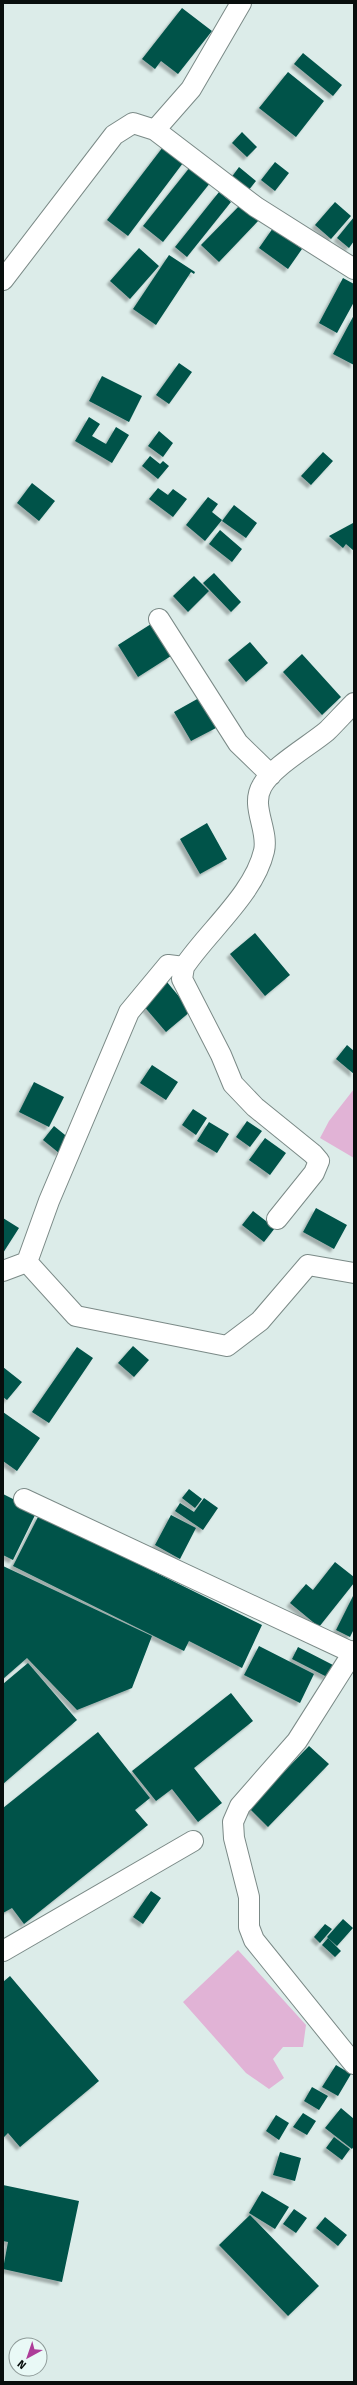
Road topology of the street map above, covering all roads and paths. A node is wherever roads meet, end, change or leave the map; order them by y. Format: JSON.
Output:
{"nodes":[{"id":1,"x":241,"y":3,"type":"edge"},
{"id":2,"x":155,"y":130,"type":"junction"},
{"id":3,"x":354,"y":269,"type":"edge"},
{"id":4,"x":3,"y":280,"type":"edge"},
{"id":5,"x":159,"y":619,"type":"dead end"},
{"id":6,"x":354,"y":703,"type":"edge"},
{"id":7,"x":271,"y":775,"type":"junction"},
{"id":8,"x":184,"y":967,"type":"junction"},
{"id":9,"x":277,"y":1219,"type":"dead end"},
{"id":10,"x":27,"y":1262,"type":"junction"},
{"id":11,"x":3,"y":1271,"type":"edge"},
{"id":12,"x":354,"y":1273,"type":"edge"},
{"id":13,"x":24,"y":1499,"type":"dead end"},
{"id":14,"x":353,"y":1652,"type":"edge"},
{"id":15,"x":193,"y":1841,"type":"dead end"},
{"id":16,"x":3,"y":1951,"type":"edge"},
{"id":17,"x":354,"y":2064,"type":"edge"}],
"edges":[{"from":1,"to":2,"type":"street"},
{"from":2,"to":3,"type":"street"},
{"from":2,"to":4,"type":"street"},
{"from":5,"to":7,"type":"street"},
{"from":6,"to":7,"type":"street"},
{"from":7,"to":8,"type":"street"},
{"from":8,"to":9,"type":"street"},
{"from":8,"to":10,"type":"street"},
{"from":10,"to":11,"type":"street"},
{"from":10,"to":12,"type":"street"},
{"from":13,"to":14,"type":"street"},
{"from":14,"to":17,"type":"street"},
{"from":15,"to":16,"type":"street"}]}
